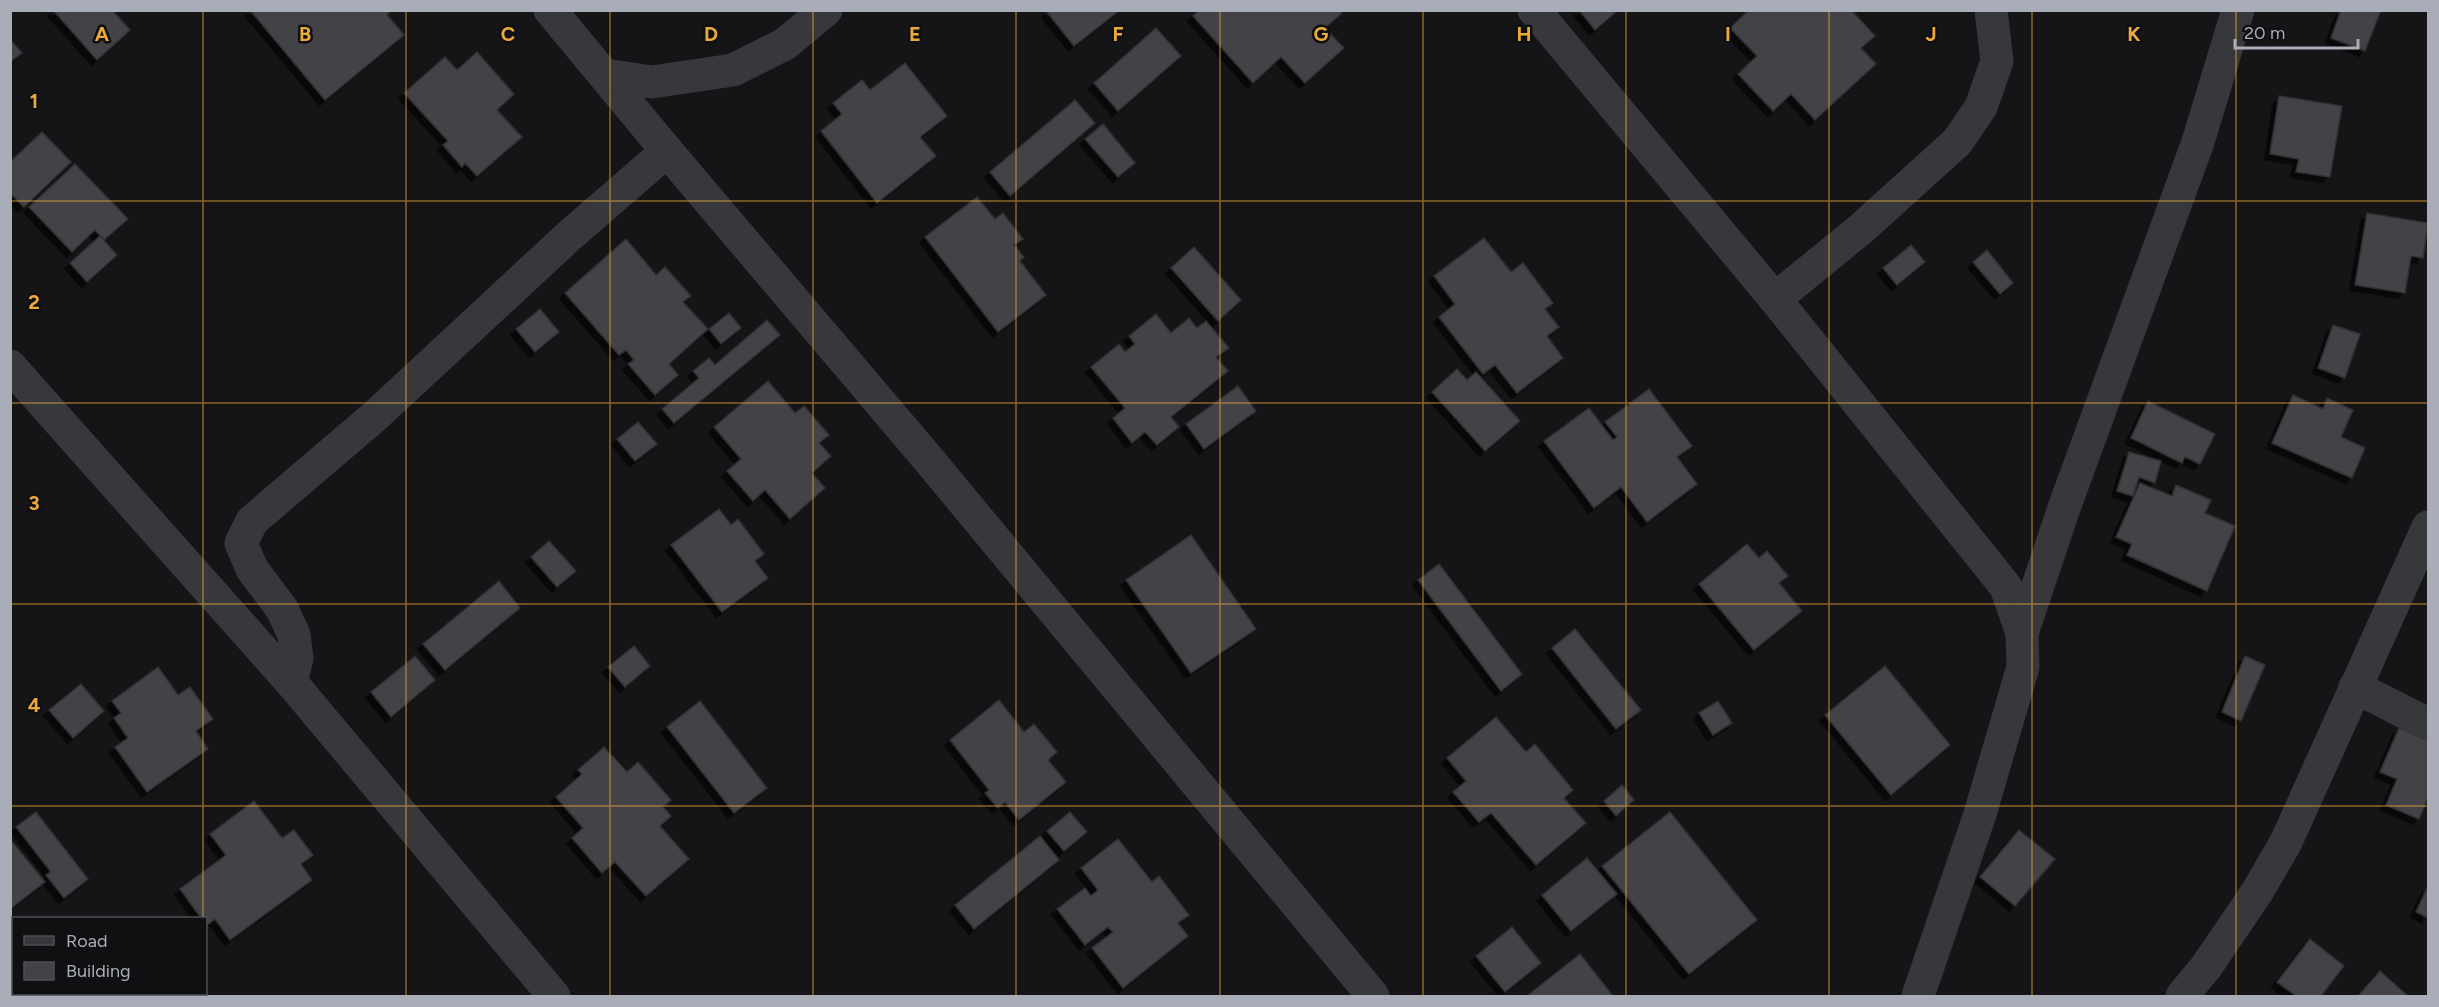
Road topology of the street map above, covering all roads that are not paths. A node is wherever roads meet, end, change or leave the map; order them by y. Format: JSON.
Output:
{"nodes":[{"id":1,"x":550,"y":10,"type":"edge"},
{"id":2,"x":826,"y":10,"type":"edge"},
{"id":3,"x":1534,"y":10,"type":"edge"},
{"id":4,"x":1991,"y":10,"type":"edge"},
{"id":5,"x":2238,"y":10,"type":"edge"},
{"id":6,"x":605,"y":75,"type":"junction"},
{"id":7,"x":667,"y":151,"type":"junction"},
{"id":8,"x":1775,"y":299,"type":"junction"},
{"id":9,"x":10,"y":366,"type":"edge"},
{"id":10,"x":2428,"y":527,"type":"edge"},
{"id":11,"x":2022,"y":633,"type":"junction"},
{"id":12,"x":291,"y":682,"type":"junction"},
{"id":13,"x":2355,"y":687,"type":"junction"},
{"id":14,"x":2428,"y":724,"type":"edge"},
{"id":15,"x":554,"y":996,"type":"edge"},
{"id":16,"x":1373,"y":996,"type":"edge"},
{"id":17,"x":1918,"y":996,"type":"edge"},
{"id":18,"x":2182,"y":996,"type":"edge"}],
"edges":[{"from":1,"to":6,"type":"street"},
{"from":2,"to":6,"type":"street"},
{"from":3,"to":8,"type":"street"},
{"from":4,"to":8,"type":"street"},
{"from":5,"to":11,"type":"street"},
{"from":6,"to":7,"type":"street"},
{"from":7,"to":12,"type":"street"},
{"from":7,"to":16,"type":"street"},
{"from":8,"to":11,"type":"street"},
{"from":9,"to":12,"type":"street"},
{"from":10,"to":13,"type":"street"},
{"from":11,"to":17,"type":"street"},
{"from":12,"to":15,"type":"street"},
{"from":13,"to":14,"type":"street"},
{"from":13,"to":18,"type":"street"}]}
